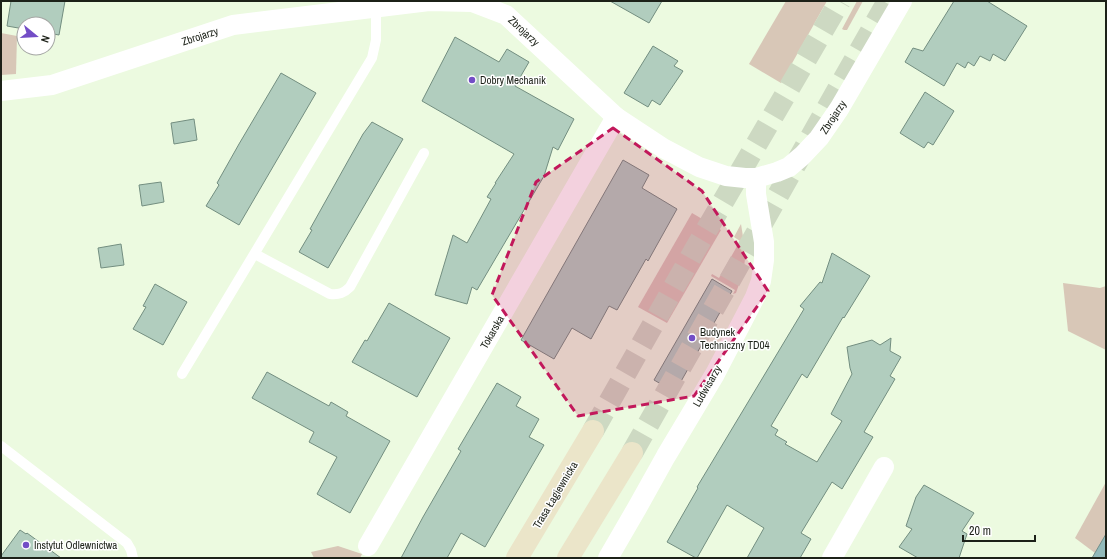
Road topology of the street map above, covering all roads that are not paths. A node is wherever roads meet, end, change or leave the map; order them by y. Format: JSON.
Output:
{"nodes":[{"id":1,"x":902,"y":1,"type":"edge"},
{"id":2,"x":498,"y":6,"type":"edge"},
{"id":3,"x":376,"y":8,"type":"junction"},
{"id":4,"x":1,"y":91,"type":"edge"},
{"id":5,"x":616,"y":117,"type":"junction"},
{"id":6,"x":424,"y":153,"type":"dead end"},
{"id":7,"x":756,"y":178,"type":"junction"},
{"id":8,"x":254,"y":254,"type":"junction"},
{"id":9,"x":182,"y":374,"type":"dead end"},
{"id":10,"x":593,"y":431,"type":"tunnel mouth"},
{"id":11,"x":1,"y":446,"type":"edge"},
{"id":12,"x":632,"y":453,"type":"tunnel mouth"},
{"id":13,"x":884,"y":467,"type":"dead end"},
{"id":14,"x":368,"y":546,"type":"dead end"},
{"id":15,"x":133,"y":558,"type":"edge"},
{"id":16,"x":517,"y":558,"type":"edge"},
{"id":17,"x":568,"y":558,"type":"edge"},
{"id":18,"x":608,"y":558,"type":"edge"},
{"id":19,"x":832,"y":558,"type":"edge"}],
"edges":[{"from":1,"to":7,"type":"street","name":"Zbrojarzy"},
{"from":2,"to":3,"type":"street","name":"Zbrojarzy"},
{"from":2,"to":5,"type":"street","name":"Zbrojarzy"},
{"from":3,"to":4,"type":"street","name":"Zbrojarzy"},
{"from":3,"to":8,"type":"lane"},
{"from":5,"to":7,"type":"street","name":"Zbrojarzy"},
{"from":5,"to":14,"type":"street","name":"Tokarska"},
{"from":6,"to":8,"type":"lane"},
{"from":7,"to":18,"type":"street","name":"Ludwisarzy"},
{"from":8,"to":9,"type":"lane"},
{"from":10,"to":16,"type":"main road","name":"Trasa Łagiewnicka"},
{"from":11,"to":15,"type":"lane"},
{"from":12,"to":17,"type":"main road"},
{"from":13,"to":19,"type":"street"}]}
